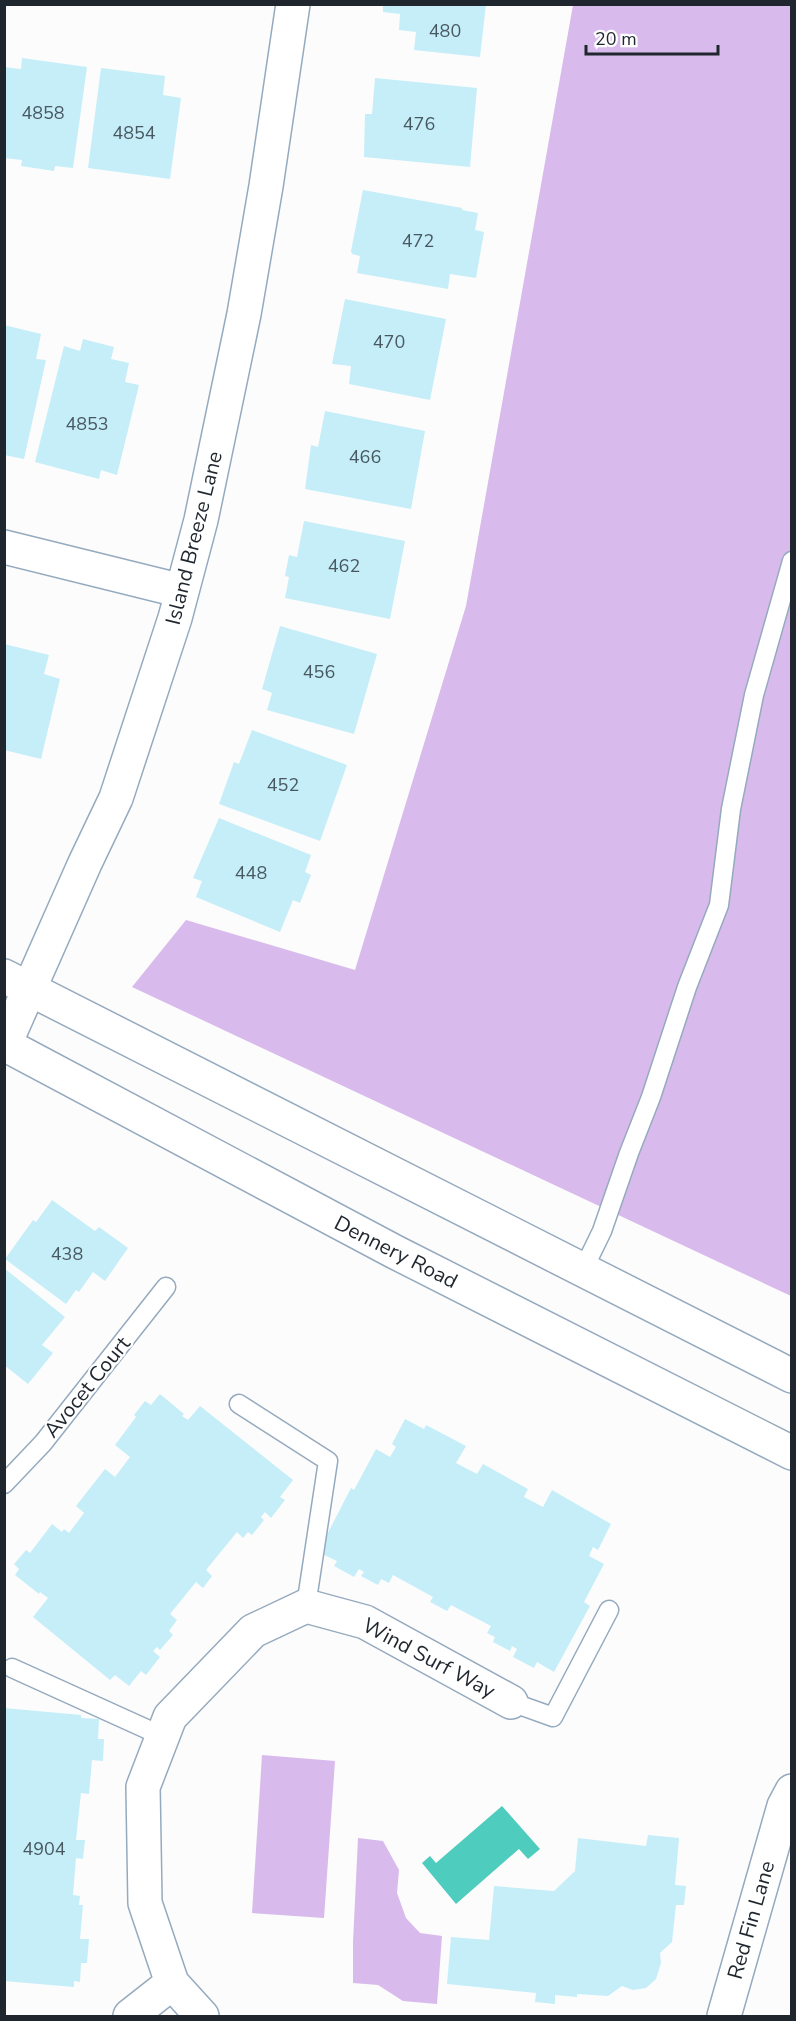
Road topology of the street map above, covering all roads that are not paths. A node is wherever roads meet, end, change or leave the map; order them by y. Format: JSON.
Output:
{"nodes":[{"id":1,"x":292,"y":4,"type":"edge"},
{"id":2,"x":4,"y":547,"type":"edge"},
{"id":3,"x":792,"y":561,"type":"edge"},
{"id":4,"x":182,"y":591,"type":"junction"},
{"id":5,"x":17,"y":982,"type":"edge"},
{"id":6,"x":5,"y":1045,"type":"edge"},
{"id":7,"x":583,"y":1270,"type":"junction"},
{"id":8,"x":166,"y":1287,"type":"dead end"},
{"id":9,"x":792,"y":1376,"type":"edge"},
{"id":10,"x":238,"y":1404,"type":"dead end"},
{"id":11,"x":792,"y":1453,"type":"edge"},
{"id":12,"x":4,"y":1484,"type":"edge"},
{"id":13,"x":306,"y":1606,"type":"junction"},
{"id":14,"x":609,"y":1610,"type":"dead end"},
{"id":15,"x":12,"y":1668,"type":"dead end"},
{"id":16,"x":511,"y":1702,"type":"joint"},
{"id":17,"x":162,"y":1736,"type":"junction"},
{"id":18,"x":792,"y":1791,"type":"edge"},
{"id":19,"x":172,"y":1983,"type":"junction"},
{"id":20,"x":130,"y":2016,"type":"edge"},
{"id":21,"x":202,"y":2016,"type":"edge"},
{"id":22,"x":724,"y":2016,"type":"edge"}],
"edges":[{"from":1,"to":4,"type":"street","name":"Island Breeze Lane"},
{"from":2,"to":4,"type":"street"},
{"from":3,"to":7,"type":"lane"},
{"from":4,"to":5,"type":"street","name":"Island Breeze Lane"},
{"from":5,"to":6,"type":"street","name":"Island Breeze Lane"},
{"from":5,"to":7,"type":"street"},
{"from":6,"to":11,"type":"street","name":"Dennery Road"},
{"from":7,"to":9,"type":"street"},
{"from":8,"to":12,"type":"lane","name":"Avocet Court"},
{"from":10,"to":13,"type":"lane"},
{"from":13,"to":16,"type":"street","name":"Wind Surf Way"},
{"from":13,"to":17,"type":"street"},
{"from":14,"to":16,"type":"lane"},
{"from":15,"to":17,"type":"lane"},
{"from":17,"to":19,"type":"street"},
{"from":18,"to":22,"type":"street","name":"Red Fin Lane"},
{"from":19,"to":20,"type":"street"},
{"from":19,"to":21,"type":"street"}]}
